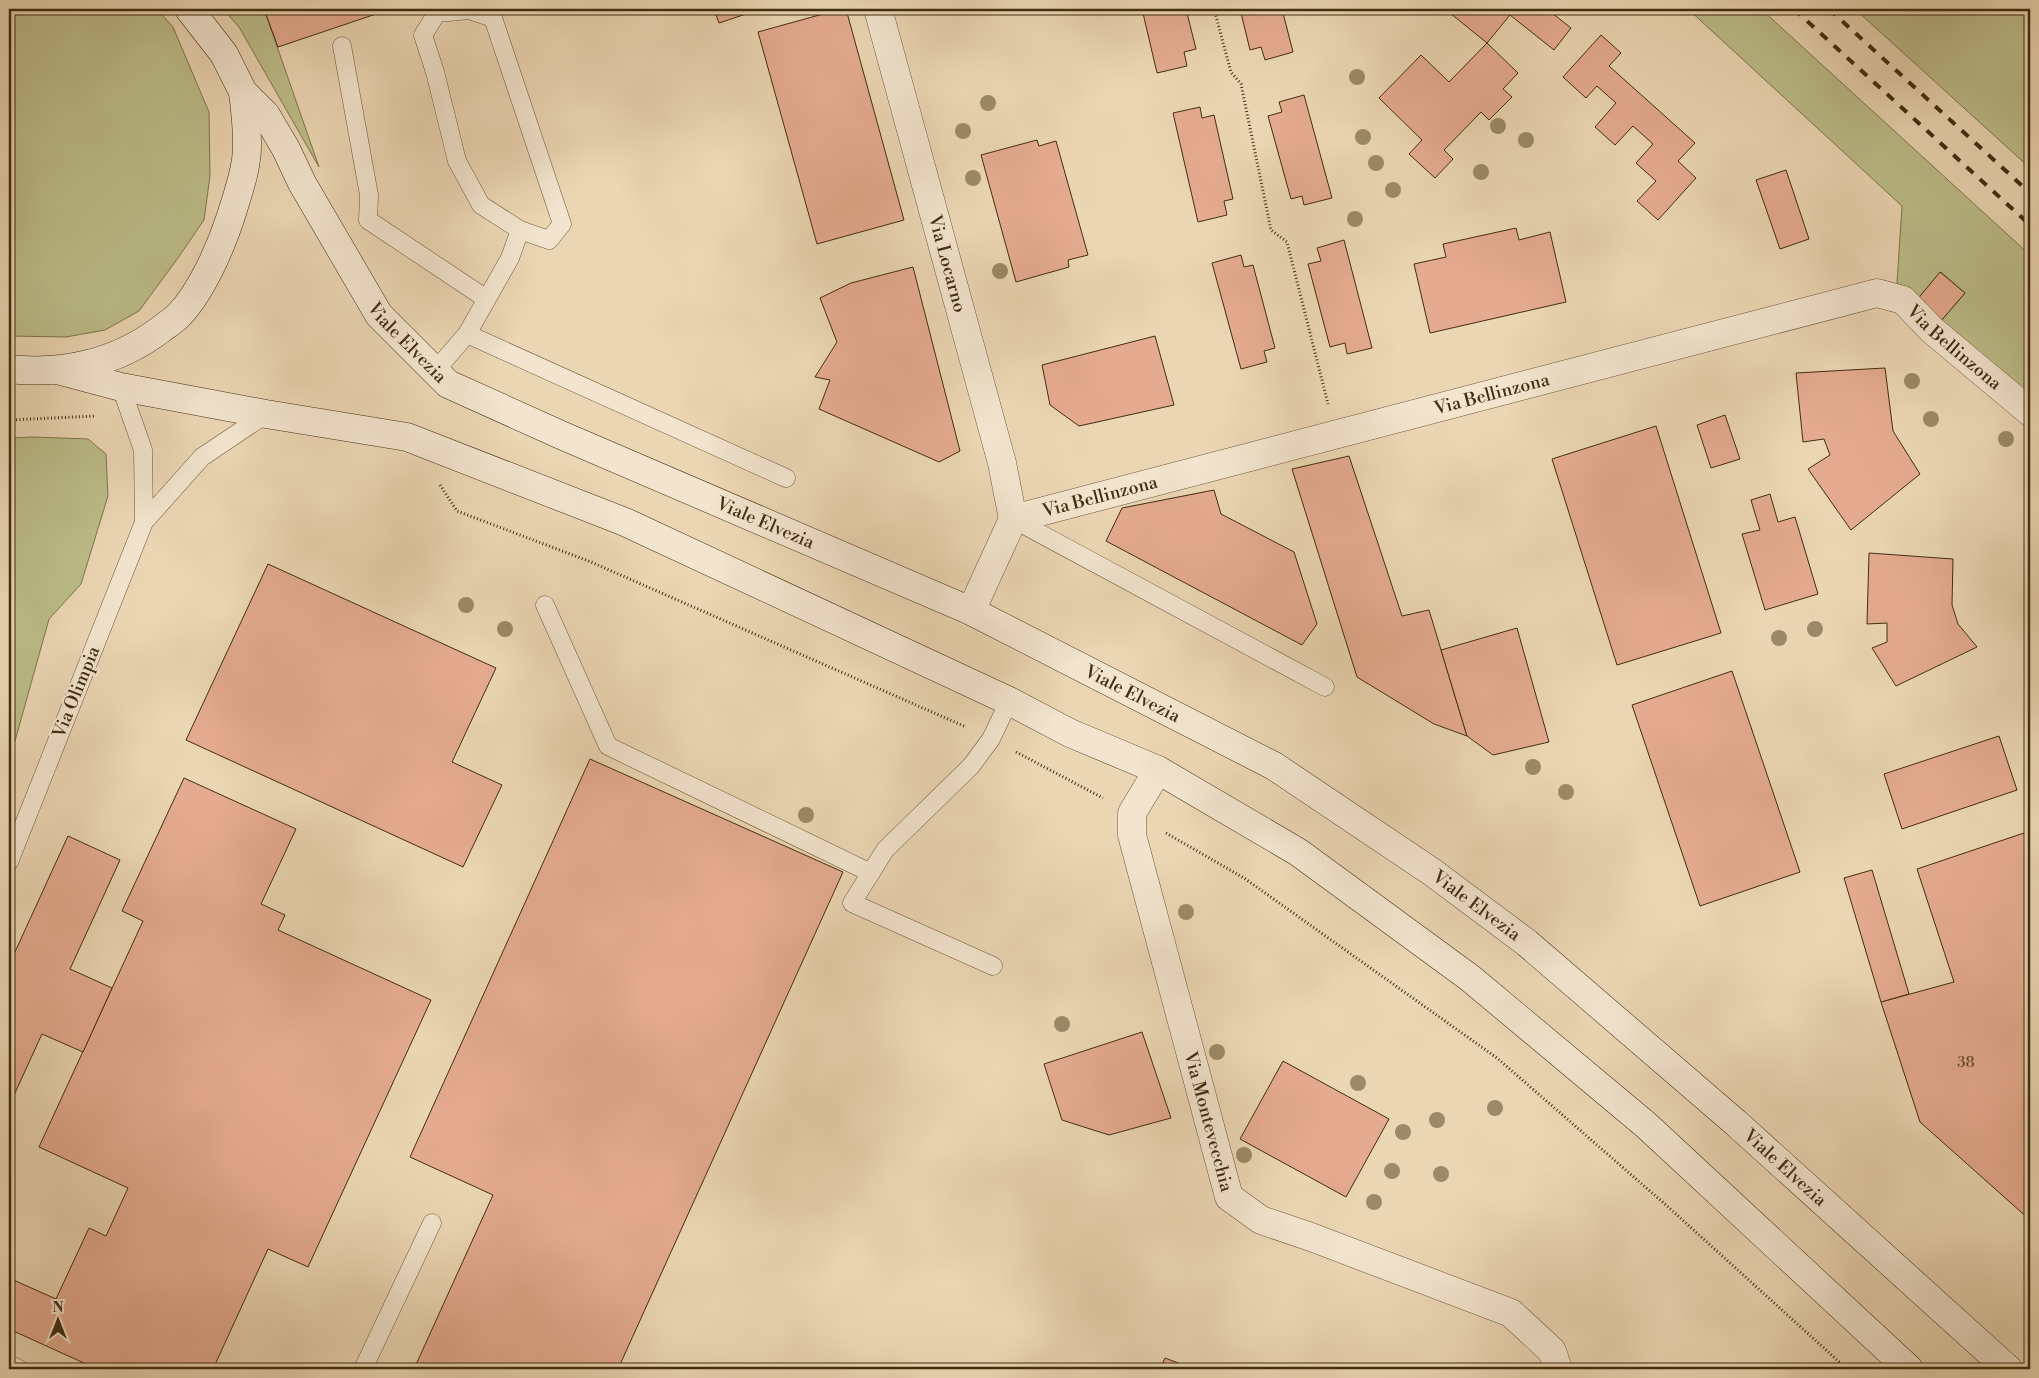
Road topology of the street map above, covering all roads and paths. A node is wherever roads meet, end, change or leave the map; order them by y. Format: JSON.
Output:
{"nodes":[{"id":1,"x":189,"y":9,"type":"edge"},
{"id":2,"x":878,"y":9,"type":"edge"},
{"id":3,"x":1214,"y":9,"type":"edge"},
{"id":4,"x":342,"y":46,"type":"dead end"},
{"id":5,"x":243,"y":92,"type":"junction"},
{"id":6,"x":520,"y":230,"type":"junction"},
{"id":7,"x":486,"y":298,"type":"junction"},
{"id":8,"x":467,"y":334,"type":"junction"},
{"id":9,"x":9,"y":369,"type":"edge"},
{"id":10,"x":57,"y":370,"type":"junction"},
{"id":11,"x":435,"y":371,"type":"junction"},
{"id":12,"x":121,"y":387,"type":"junction"},
{"id":13,"x":2030,"y":412,"type":"edge"},
{"id":14,"x":266,"y":414,"type":"junction"},
{"id":15,"x":9,"y":420,"type":"edge"},
{"id":16,"x":1336,"y":434,"type":"junction"},
{"id":17,"x":786,"y":478,"type":"dead end"},
{"id":18,"x":1013,"y":519,"type":"junction"},
{"id":19,"x":144,"y":522,"type":"junction"},
{"id":20,"x":545,"y":605,"type":"dead end"},
{"id":21,"x":971,"y":611,"type":"junction"},
{"id":22,"x":1325,"y":687,"type":"dead end"},
{"id":23,"x":1009,"y":701,"type":"junction"},
{"id":24,"x":1158,"y":770,"type":"junction"},
{"id":25,"x":9,"y":862,"type":"edge"},
{"id":26,"x":871,"y":874,"type":"junction"},
{"id":27,"x":993,"y":966,"type":"dead end"},
{"id":28,"x":432,"y":1223,"type":"dead end"},
{"id":29,"x":9,"y":1364,"type":"edge"},
{"id":30,"x":19,"y":1369,"type":"edge"},
{"id":31,"x":363,"y":1369,"type":"edge"},
{"id":32,"x":1558,"y":1369,"type":"edge"},
{"id":33,"x":1909,"y":1369,"type":"edge"},
{"id":34,"x":2008,"y":1369,"type":"edge"}],
"edges":[{"from":1,"to":5,"type":"main road","name":"Viale Elvezia"},
{"from":2,"to":18,"type":"main road","name":"Via Locarno"},
{"from":3,"to":16,"type":"path"},
{"from":4,"to":7,"type":"lane"},
{"from":5,"to":10,"type":"main road","name":"Viale Elvezia"},
{"from":5,"to":11,"type":"main road","name":"Viale Elvezia"},
{"from":6,"to":6,"type":"lane"},
{"from":6,"to":7,"type":"lane"},
{"from":7,"to":8,"type":"lane"},
{"from":8,"to":11,"type":"lane"},
{"from":8,"to":17,"type":"lane"},
{"from":9,"to":10,"type":"main road","name":"Viale Elvezia"},
{"from":10,"to":12,"type":"main road","name":"Viale Elvezia"},
{"from":11,"to":21,"type":"main road","name":"Viale Elvezia"},
{"from":12,"to":14,"type":"main road","name":"Viale Elvezia"},
{"from":12,"to":15,"type":"path"},
{"from":12,"to":19,"type":"lane","name":"Via Olimpia"},
{"from":13,"to":16,"type":"main road","name":"Via Bellinzona"},
{"from":14,"to":19,"type":"lane","name":"Via Olimpia"},
{"from":14,"to":23,"type":"main road","name":"Viale Elvezia"},
{"from":16,"to":18,"type":"main road","name":"Via Bellinzona"},
{"from":18,"to":21,"type":"main road"},
{"from":18,"to":22,"type":"lane"},
{"from":19,"to":25,"type":"lane","name":"Via Olimpia"},
{"from":20,"to":26,"type":"lane"},
{"from":21,"to":34,"type":"main road","name":"Viale Elvezia"},
{"from":23,"to":24,"type":"main road","name":"Viale Elvezia"},
{"from":23,"to":26,"type":"lane"},
{"from":24,"to":32,"type":"main road","name":"Via Montevecchia"},
{"from":24,"to":33,"type":"main road","name":"Viale Elvezia"},
{"from":26,"to":27,"type":"lane"},
{"from":28,"to":31,"type":"lane"},
{"from":29,"to":30,"type":"lane"}]}
